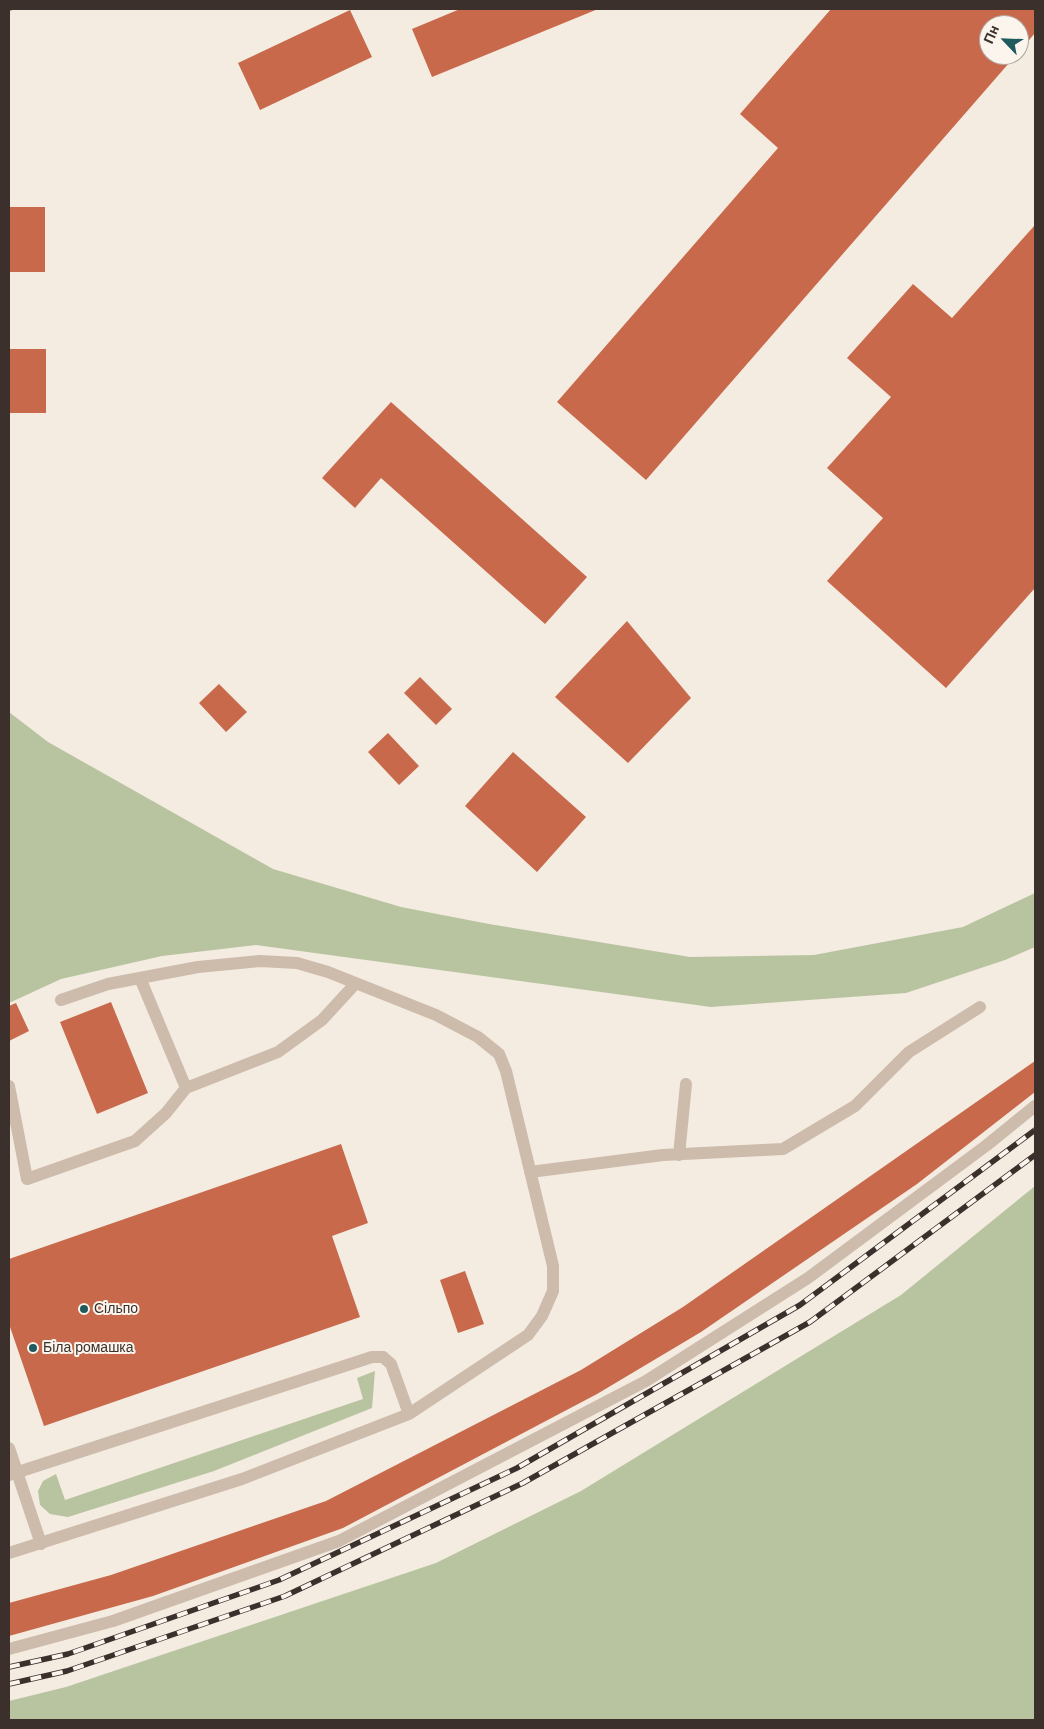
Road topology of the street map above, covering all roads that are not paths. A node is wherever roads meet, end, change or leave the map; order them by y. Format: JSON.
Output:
{"nodes":[{"id":1,"x":140,"y":978,"type":"junction"},
{"id":2,"x":356,"y":983,"type":"junction"},
{"id":3,"x":61,"y":1000,"type":"dead end"},
{"id":4,"x":980,"y":1007,"type":"dead end"},
{"id":5,"x":686,"y":1084,"type":"dead end"},
{"id":6,"x":9,"y":1086,"type":"edge"},
{"id":7,"x":186,"y":1088,"type":"junction"},
{"id":8,"x":1035,"y":1106,"type":"edge"},
{"id":9,"x":679,"y":1155,"type":"junction"},
{"id":10,"x":530,"y":1172,"type":"junction"},
{"id":11,"x":408,"y":1414,"type":"junction"},
{"id":12,"x":9,"y":1448,"type":"edge"},
{"id":13,"x":13,"y":1474,"type":"edge"},
{"id":14,"x":41,"y":1544,"type":"junction"},
{"id":15,"x":9,"y":1553,"type":"edge"},
{"id":16,"x":9,"y":1649,"type":"edge"}],
"edges":[{"from":1,"to":2,"type":"lane"},
{"from":1,"to":3,"type":"lane"},
{"from":1,"to":7,"type":"lane"},
{"from":2,"to":7,"type":"lane"},
{"from":2,"to":10,"type":"lane"},
{"from":4,"to":9,"type":"lane"},
{"from":5,"to":9,"type":"lane"},
{"from":6,"to":7,"type":"lane"},
{"from":8,"to":16,"type":"lane"},
{"from":9,"to":10,"type":"lane"},
{"from":10,"to":11,"type":"lane"},
{"from":11,"to":13,"type":"lane"},
{"from":11,"to":14,"type":"lane"},
{"from":12,"to":13,"type":"lane"},
{"from":13,"to":14,"type":"lane"},
{"from":14,"to":15,"type":"lane"}]}
